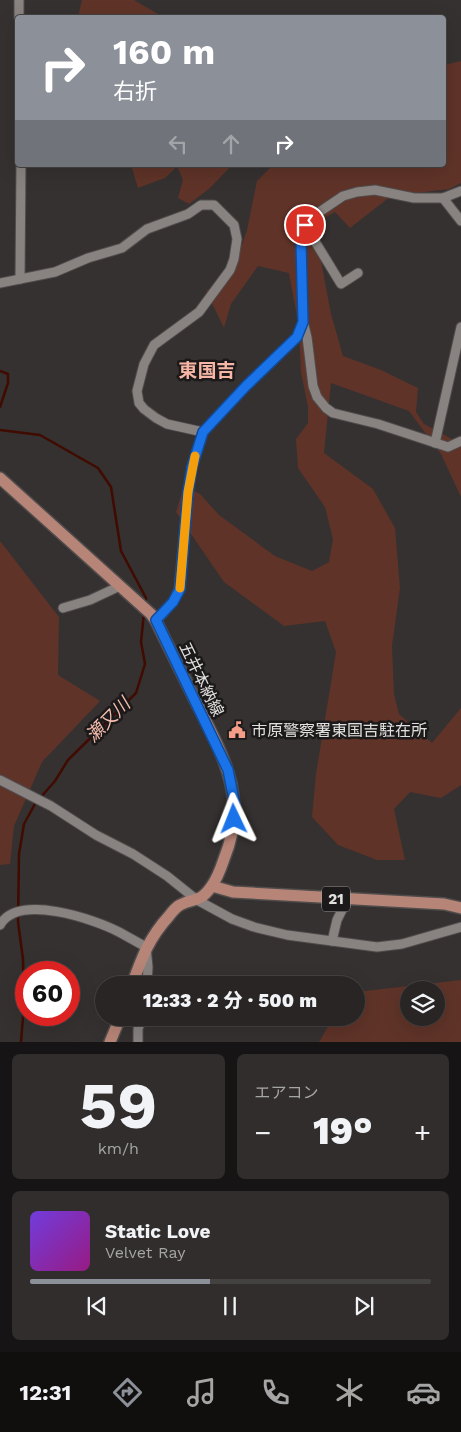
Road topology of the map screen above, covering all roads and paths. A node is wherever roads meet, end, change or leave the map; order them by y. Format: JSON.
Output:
{"nodes":[{"id":1,"x":19,"y":0,"type":"edge"},
{"id":2,"x":19,"y":15,"type":"edge"},
{"id":3,"x":21,"y":167,"type":"edge"},
{"id":4,"x":461,"y":192,"type":"edge"},
{"id":5,"x":442,"y":198,"type":"junction"},
{"id":6,"x":461,"y":221,"type":"edge"},
{"id":7,"x":305,"y":225,"type":"junction"},
{"id":8,"x":358,"y":273,"type":"dead end"},
{"id":9,"x":20,"y":279,"type":"junction"},
{"id":10,"x":0,"y":283,"type":"edge"},
{"id":11,"x":303,"y":322,"type":"junction"},
{"id":12,"x":461,"y":327,"type":"edge"},
{"id":13,"x":203,"y":432,"type":"junction"},
{"id":14,"x":461,"y":441,"type":"edge"},
{"id":15,"x":435,"y":443,"type":"junction"},
{"id":16,"x":0,"y":478,"type":"edge"},
{"id":17,"x":120,"y":586,"type":"junction"},
{"id":18,"x":63,"y":608,"type":"dead end"},
{"id":19,"x":156,"y":620,"type":"junction"},
{"id":20,"x":0,"y":780,"type":"edge"},
{"id":21,"x":212,"y":886,"type":"junction"},
{"id":22,"x":198,"y":900,"type":"junction"},
{"id":23,"x":346,"y":900,"type":"junction"},
{"id":24,"x":461,"y":908,"type":"edge"},
{"id":25,"x":0,"y":925,"type":"edge"},
{"id":26,"x":461,"y":927,"type":"edge"},
{"id":27,"x":332,"y":942,"type":"junction"},
{"id":28,"x":146,"y":947,"type":"junction"},
{"id":29,"x":135,"y":976,"type":"edge"},
{"id":30,"x":148,"y":976,"type":"edge"},
{"id":31,"x":117,"y":1026,"type":"edge"},
{"id":32,"x":139,"y":1026,"type":"edge"},
{"id":33,"x":110,"y":1042,"type":"edge"},
{"id":34,"x":138,"y":1042,"type":"edge"}],
"edges":[{"from":1,"to":2,"type":"street"},
{"from":3,"to":9,"type":"street"},
{"from":4,"to":5,"type":"street"},
{"from":5,"to":6,"type":"street"},
{"from":5,"to":7,"type":"street"},
{"from":7,"to":8,"type":"street"},
{"from":7,"to":11,"type":"street"},
{"from":9,"to":10,"type":"street"},
{"from":9,"to":13,"type":"street"},
{"from":11,"to":13,"type":"street"},
{"from":11,"to":15,"type":"street"},
{"from":12,"to":15,"type":"street"},
{"from":13,"to":19,"type":"street"},
{"from":14,"to":15,"type":"street"},
{"from":16,"to":17,"type":"main road","name":"五井本納線"},
{"from":17,"to":18,"type":"street"},
{"from":17,"to":19,"type":"main road","name":"五井本納線"},
{"from":19,"to":21,"type":"main road","name":"五井本納線"},
{"from":20,"to":22,"type":"street"},
{"from":21,"to":22,"type":"main road"},
{"from":21,"to":23,"type":"main road","number":"21"},
{"from":22,"to":27,"type":"street"},
{"from":22,"to":28,"type":"main road"},
{"from":23,"to":24,"type":"main road","number":"21"},
{"from":23,"to":27,"type":"street"},
{"from":25,"to":28,"type":"street"},
{"from":26,"to":27,"type":"street"},
{"from":28,"to":29,"type":"main road"},
{"from":28,"to":30,"type":"street"},
{"from":31,"to":33,"type":"main road"},
{"from":32,"to":34,"type":"street"}]}
